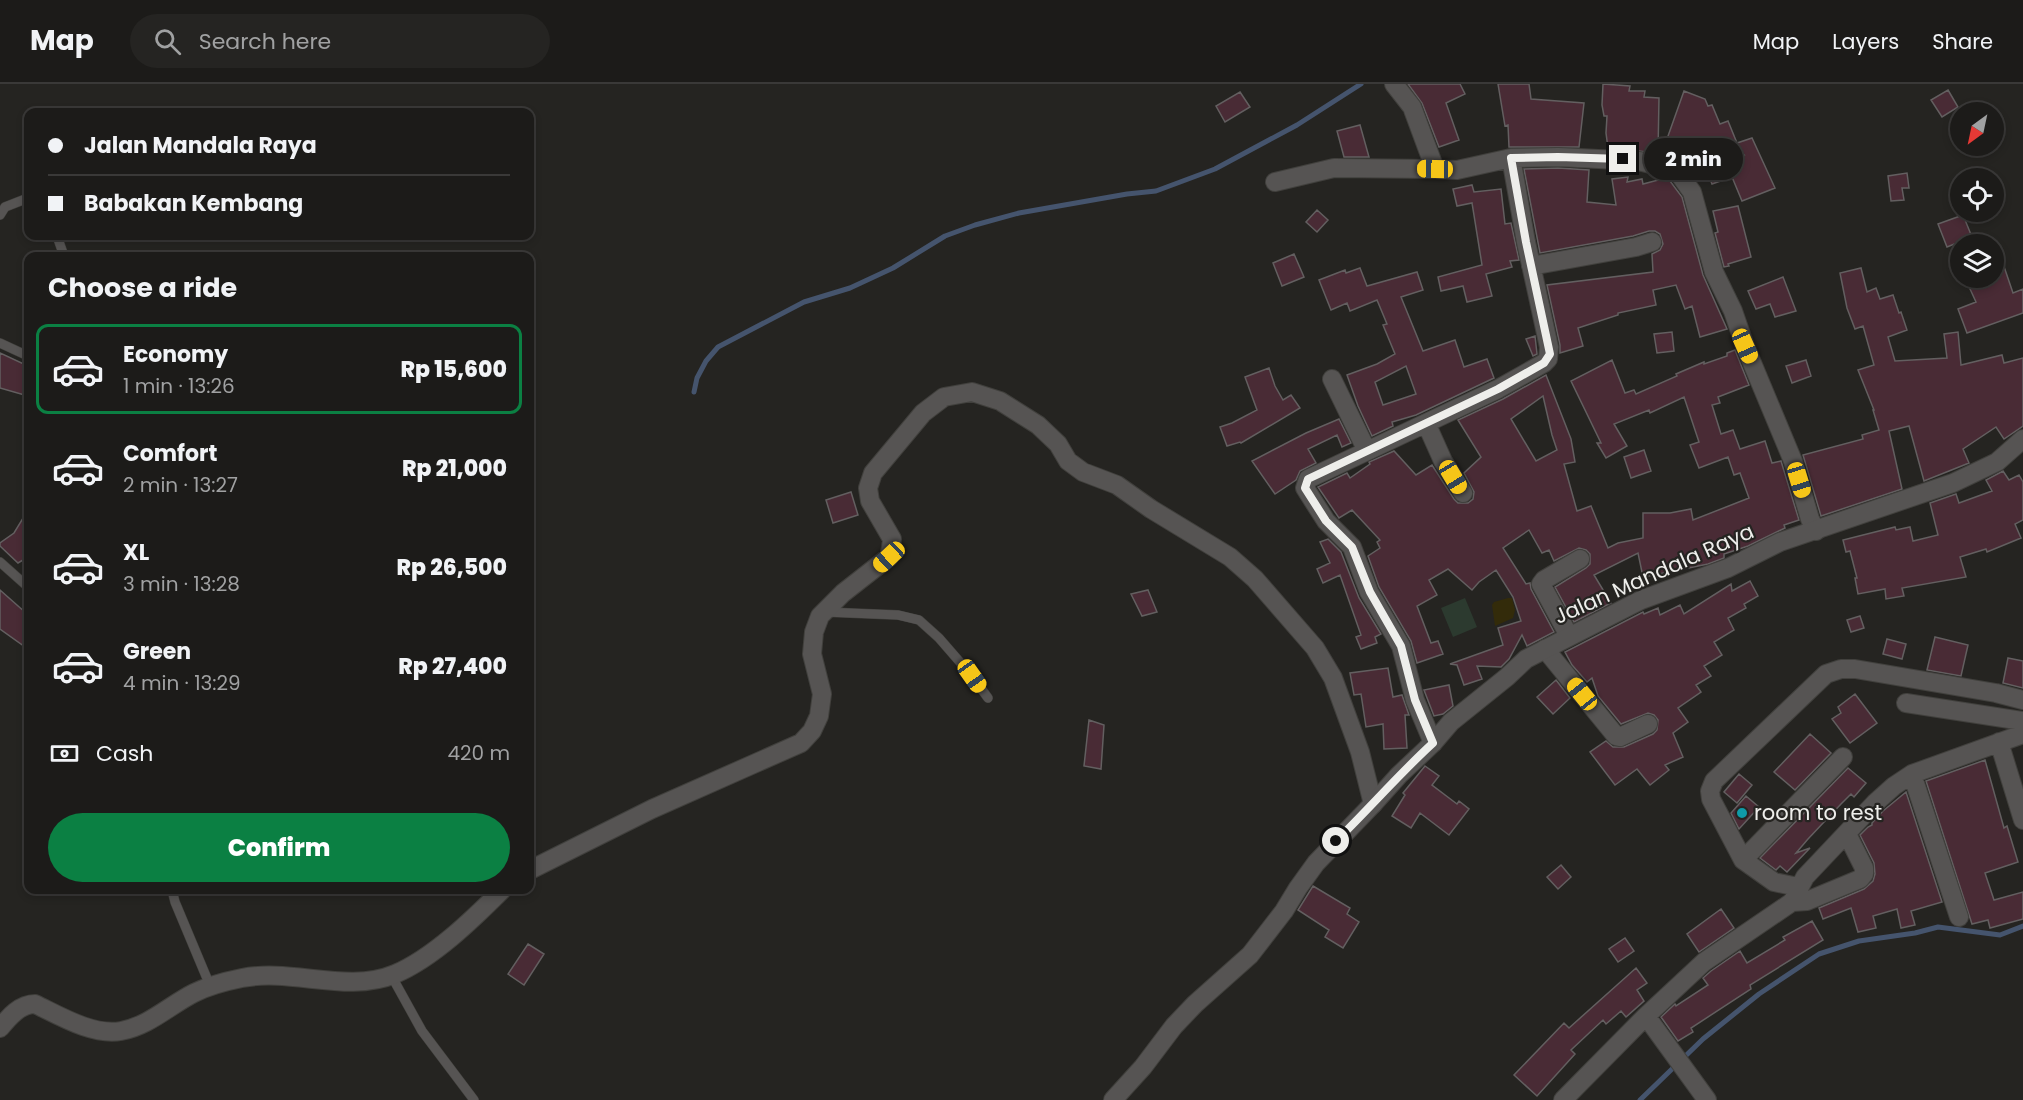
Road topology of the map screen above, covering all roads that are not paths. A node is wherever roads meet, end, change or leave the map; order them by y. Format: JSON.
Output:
{"nodes":[{"id":1,"x":1394,"y":84,"type":"edge"},
{"id":2,"x":1511,"y":158,"type":"junction"},
{"id":3,"x":1435,"y":169,"type":"junction"},
{"id":4,"x":1275,"y":183,"type":"dead end"},
{"id":5,"x":24,"y":200,"type":"edge"},
{"id":6,"x":0,"y":215,"type":"edge"},
{"id":7,"x":1652,"y":242,"type":"dead end"},
{"id":8,"x":1531,"y":266,"type":"junction"},
{"id":9,"x":0,"y":343,"type":"edge"},
{"id":10,"x":24,"y":354,"type":"edge"},
{"id":11,"x":1332,"y":379,"type":"dead end"},
{"id":12,"x":1426,"y":423,"type":"junction"},
{"id":13,"x":2023,"y":439,"type":"edge"},
{"id":14,"x":1367,"y":451,"type":"junction"},
{"id":15,"x":1463,"y":494,"type":"dead end"},
{"id":16,"x":1816,"y":531,"type":"junction"},
{"id":17,"x":1580,"y":559,"type":"dead end"},
{"id":18,"x":0,"y":562,"type":"edge"},
{"id":19,"x":24,"y":583,"type":"edge"},
{"id":20,"x":831,"y":606,"type":"junction"},
{"id":21,"x":858,"y":615,"type":"junction"},
{"id":22,"x":1569,"y":636,"type":"junction"},
{"id":23,"x":1545,"y":649,"type":"junction"},
{"id":24,"x":988,"y":698,"type":"dead end"},
{"id":25,"x":2023,"y":700,"type":"edge"},
{"id":26,"x":1906,"y":703,"type":"dead end"},
{"id":27,"x":2023,"y":721,"type":"edge"},
{"id":28,"x":1648,"y":724,"type":"dead end"},
{"id":29,"x":2023,"y":734,"type":"edge"},
{"id":30,"x":1999,"y":742,"type":"junction"},
{"id":31,"x":1433,"y":743,"type":"junction"},
{"id":32,"x":1843,"y":757,"type":"dead end"},
{"id":33,"x":1912,"y":774,"type":"junction"},
{"id":34,"x":1373,"y":804,"type":"junction"},
{"id":35,"x":2023,"y":820,"type":"edge"},
{"id":36,"x":1847,"y":834,"type":"junction"},
{"id":37,"x":1743,"y":860,"type":"junction"},
{"id":38,"x":534,"y":868,"type":"edge"},
{"id":39,"x":172,"y":894,"type":"edge"},
{"id":40,"x":498,"y":894,"type":"edge"},
{"id":41,"x":1795,"y":895,"type":"junction"},
{"id":42,"x":1959,"y":917,"type":"dead end"},
{"id":43,"x":391,"y":975,"type":"junction"},
{"id":44,"x":211,"y":987,"type":"junction"},
{"id":45,"x":1646,"y":1017,"type":"junction"},
{"id":46,"x":0,"y":1028,"type":"edge"},
{"id":47,"x":474,"y":1100,"type":"edge"},
{"id":48,"x":1113,"y":1100,"type":"edge"},
{"id":49,"x":1563,"y":1100,"type":"edge"},
{"id":50,"x":1707,"y":1100,"type":"edge"}],
"edges":[{"from":1,"to":3,"type":"street"},
{"from":2,"to":3,"type":"street"},
{"from":2,"to":8,"type":"street"},
{"from":2,"to":16,"type":"street"},
{"from":3,"to":4,"type":"street"},
{"from":5,"to":6,"type":"lane"},
{"from":7,"to":8,"type":"street"},
{"from":8,"to":12,"type":"street"},
{"from":9,"to":10,"type":"lane"},
{"from":11,"to":14,"type":"street"},
{"from":12,"to":14,"type":"street"},
{"from":12,"to":15,"type":"street"},
{"from":13,"to":16,"type":"street","name":"Jalan Mandala Raya"},
{"from":14,"to":31,"type":"street"},
{"from":16,"to":22,"type":"street","name":"Jalan Mandala Raya"},
{"from":17,"to":22,"type":"street"},
{"from":18,"to":19,"type":"lane"},
{"from":20,"to":21,"type":"lane"},
{"from":20,"to":21,"type":"lane"},
{"from":20,"to":34,"type":"street"},
{"from":20,"to":38,"type":"street"},
{"from":21,"to":24,"type":"lane"},
{"from":22,"to":23,"type":"street","name":"Jalan Mandala Raya"},
{"from":23,"to":28,"type":"street"},
{"from":23,"to":31,"type":"street","name":"Jalan Mandala Raya"},
{"from":25,"to":37,"type":"street"},
{"from":26,"to":27,"type":"street"},
{"from":29,"to":30,"type":"street"},
{"from":30,"to":33,"type":"street"},
{"from":30,"to":35,"type":"street"},
{"from":31,"to":34,"type":"street","name":"Jalan Mandala Raya"},
{"from":32,"to":37,"type":"street"},
{"from":33,"to":36,"type":"street"},
{"from":33,"to":42,"type":"street"},
{"from":34,"to":48,"type":"street","name":"Jalan Mandala Raya"},
{"from":36,"to":41,"type":"street"},
{"from":36,"to":41,"type":"street"},
{"from":37,"to":41,"type":"street"},
{"from":39,"to":44,"type":"lane"},
{"from":40,"to":43,"type":"street"},
{"from":41,"to":45,"type":"street"},
{"from":43,"to":44,"type":"street"},
{"from":43,"to":47,"type":"lane"},
{"from":44,"to":46,"type":"street"},
{"from":45,"to":49,"type":"street"},
{"from":45,"to":50,"type":"street"}]}
